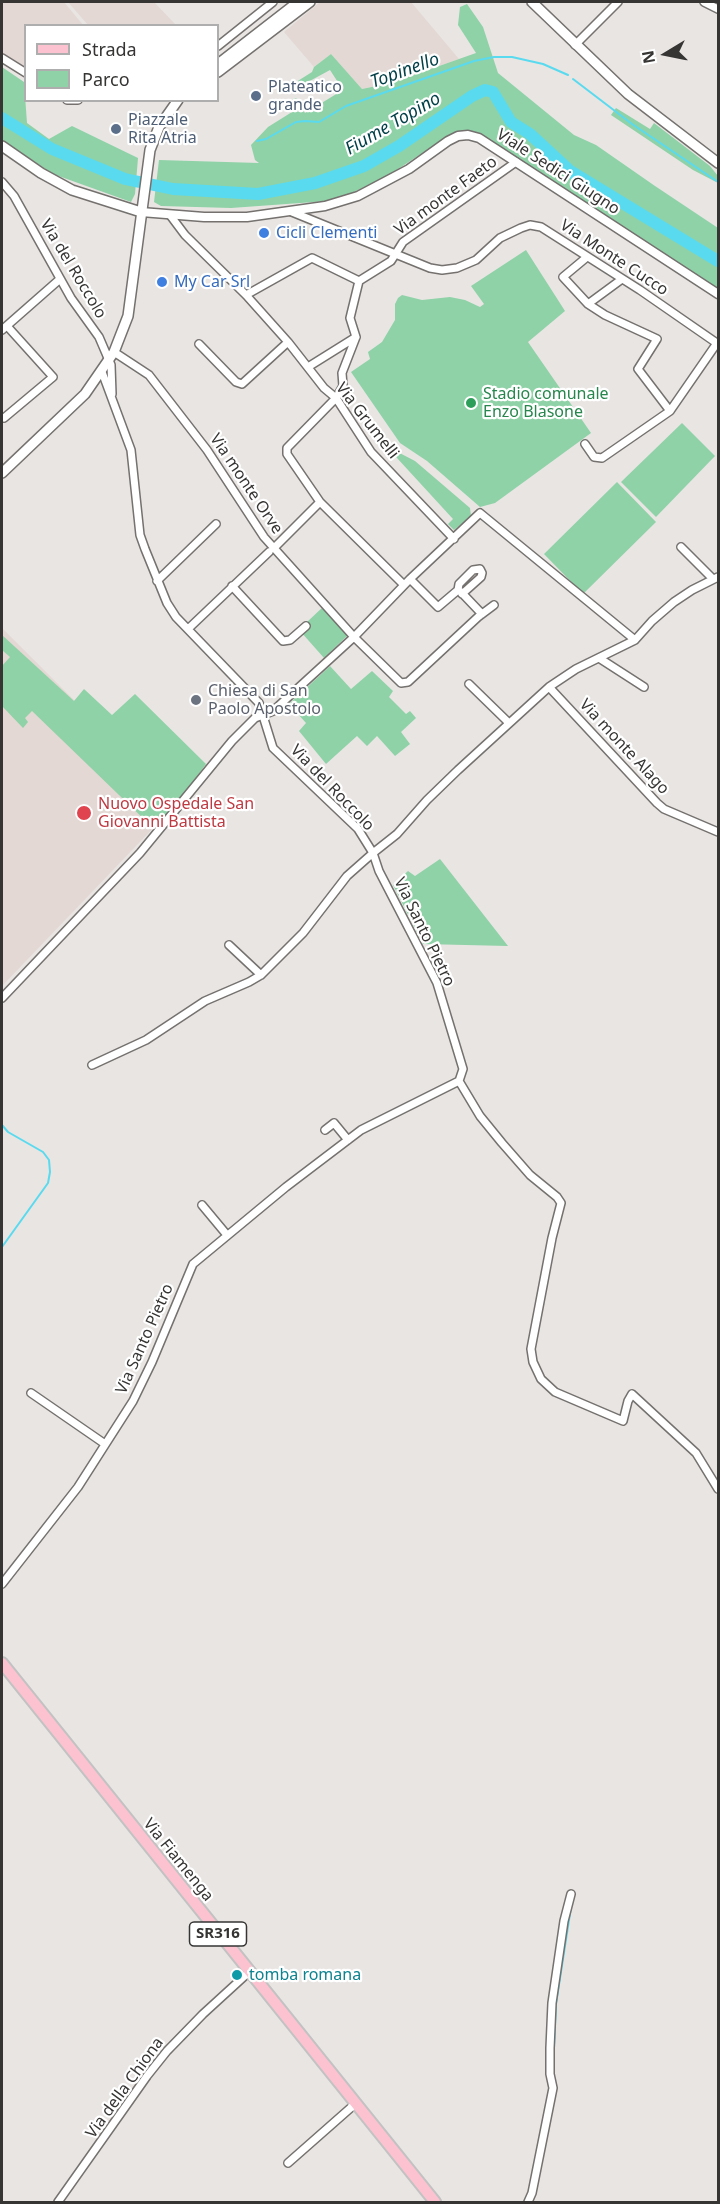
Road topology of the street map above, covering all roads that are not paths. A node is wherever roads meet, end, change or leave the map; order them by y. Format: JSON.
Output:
{"nodes":[{"id":1,"x":273,"y":2,"type":"edge"},
{"id":2,"x":297,"y":2,"type":"edge"},
{"id":3,"x":310,"y":2,"type":"edge"},
{"id":4,"x":532,"y":2,"type":"edge"},
{"id":5,"x":618,"y":2,"type":"edge"},
{"id":6,"x":704,"y":2,"type":"edge"},
{"id":7,"x":718,"y":9,"type":"edge"},
{"id":8,"x":219,"y":45,"type":"edge"},
{"id":9,"x":575,"y":45,"type":"junction"},
{"id":10,"x":2,"y":58,"type":"edge"},
{"id":11,"x":219,"y":63,"type":"edge"},
{"id":12,"x":219,"y":71,"type":"edge"},
{"id":13,"x":24,"y":72,"type":"edge"},
{"id":14,"x":177,"y":102,"type":"edge"},
{"id":15,"x":2,"y":146,"type":"edge"},
{"id":16,"x":516,"y":162,"type":"junction"},
{"id":17,"x":718,"y":163,"type":"edge"},
{"id":18,"x":2,"y":182,"type":"edge"},
{"id":19,"x":141,"y":212,"type":"junction"},
{"id":20,"x":292,"y":212,"type":"junction"},
{"id":21,"x":170,"y":215,"type":"junction"},
{"id":22,"x":394,"y":254,"type":"junction"},
{"id":23,"x":587,"y":257,"type":"junction"},
{"id":24,"x":60,"y":279,"type":"junction"},
{"id":25,"x":621,"y":279,"type":"junction"},
{"id":26,"x":359,"y":281,"type":"junction"},
{"id":27,"x":718,"y":294,"type":"edge"},
{"id":28,"x":246,"y":295,"type":"junction"},
{"id":29,"x":588,"y":304,"type":"junction"},
{"id":30,"x":4,"y":328,"type":"edge"},
{"id":31,"x":356,"y":337,"type":"junction"},
{"id":32,"x":288,"y":342,"type":"junction"},
{"id":33,"x":718,"y":343,"type":"edge"},
{"id":34,"x":199,"y":344,"type":"dead end"},
{"id":35,"x":114,"y":355,"type":"junction"},
{"id":36,"x":308,"y":367,"type":"junction"},
{"id":37,"x":107,"y":374,"type":"junction"},
{"id":38,"x":107,"y":387,"type":"junction"},
{"id":39,"x":86,"y":393,"type":"junction"},
{"id":40,"x":112,"y":394,"type":"junction"},
{"id":41,"x":336,"y":398,"type":"junction"},
{"id":42,"x":670,"y":411,"type":"junction"},
{"id":43,"x":4,"y":418,"type":"dead end"},
{"id":44,"x":585,"y":444,"type":"dead end"},
{"id":45,"x":2,"y":472,"type":"edge"},
{"id":46,"x":320,"y":502,"type":"junction"},
{"id":47,"x":216,"y":524,"type":"dead end"},
{"id":48,"x":454,"y":538,"type":"junction"},
{"id":49,"x":681,"y":548,"type":"dead end"},
{"id":50,"x":272,"y":550,"type":"junction"},
{"id":51,"x":716,"y":578,"type":"edge"},
{"id":52,"x":410,"y":579,"type":"junction"},
{"id":53,"x":157,"y":581,"type":"junction"},
{"id":54,"x":404,"y":585,"type":"junction"},
{"id":55,"x":232,"y":586,"type":"junction"},
{"id":56,"x":494,"y":605,"type":"dead end"},
{"id":57,"x":482,"y":614,"type":"junction"},
{"id":58,"x":306,"y":626,"type":"dead end"},
{"id":59,"x":188,"y":629,"type":"junction"},
{"id":60,"x":354,"y":637,"type":"junction"},
{"id":61,"x":635,"y":640,"type":"junction"},
{"id":62,"x":599,"y":658,"type":"junction"},
{"id":63,"x":469,"y":684,"type":"dead end"},
{"id":64,"x":549,"y":687,"type":"junction"},
{"id":65,"x":644,"y":687,"type":"dead end"},
{"id":66,"x":263,"y":716,"type":"junction"},
{"id":67,"x":508,"y":723,"type":"junction"},
{"id":68,"x":718,"y":832,"type":"edge"},
{"id":69,"x":373,"y":853,"type":"junction"},
{"id":70,"x":228,"y":945,"type":"dead end"},
{"id":71,"x":261,"y":975,"type":"junction"},
{"id":72,"x":2,"y":998,"type":"edge"},
{"id":73,"x":92,"y":1065,"type":"dead end"},
{"id":74,"x":459,"y":1081,"type":"junction"},
{"id":75,"x":325,"y":1130,"type":"dead end"},
{"id":76,"x":348,"y":1140,"type":"junction"},
{"id":77,"x":202,"y":1205,"type":"dead end"},
{"id":78,"x":227,"y":1235,"type":"junction"},
{"id":79,"x":31,"y":1393,"type":"dead end"},
{"id":80,"x":105,"y":1444,"type":"junction"},
{"id":81,"x":718,"y":1489,"type":"edge"},
{"id":82,"x":2,"y":1584,"type":"edge"},
{"id":83,"x":2,"y":1663,"type":"edge"},
{"id":84,"x":571,"y":1894,"type":"dead end"},
{"id":85,"x":249,"y":1972,"type":"junction"},
{"id":86,"x":355,"y":2104,"type":"junction"},
{"id":87,"x":288,"y":2163,"type":"dead end"},
{"id":88,"x":58,"y":2202,"type":"edge"},
{"id":89,"x":435,"y":2202,"type":"edge"},
{"id":90,"x":528,"y":2202,"type":"edge"}],
"edges":[{"from":1,"to":8,"type":"street"},
{"from":2,"to":11,"type":"main road"},
{"from":3,"to":12,"type":"main road"},
{"from":4,"to":9,"type":"main road"},
{"from":5,"to":9,"type":"street"},
{"from":6,"to":7,"type":"street"},
{"from":9,"to":17,"type":"main road"},
{"from":10,"to":13,"type":"street"},
{"from":14,"to":19,"type":"main road"},
{"from":15,"to":19,"type":"main road","name":"Viale Sedici Giugno"},
{"from":16,"to":20,"type":"street","name":"Viale Sedici Giugno"},
{"from":16,"to":22,"type":"street","name":"Via monte Faeto"},
{"from":16,"to":27,"type":"street","name":"Viale Sedici Giugno"},
{"from":18,"to":24,"type":"street","name":"Via del Roccolo"},
{"from":19,"to":21,"type":"street","name":"Viale Sedici Giugno"},
{"from":19,"to":35,"type":"main road"},
{"from":20,"to":21,"type":"street","name":"Viale Sedici Giugno"},
{"from":20,"to":22,"type":"street","name":"Via Monte Cucco"},
{"from":21,"to":28,"type":"street","name":"Via Grumelli"},
{"from":22,"to":23,"type":"street","name":"Via Monte Cucco"},
{"from":22,"to":26,"type":"street","name":"Via monte Faeto"},
{"from":23,"to":25,"type":"street","name":"Via Monte Cucco"},
{"from":23,"to":29,"type":"street"},
{"from":24,"to":30,"type":"street"},
{"from":24,"to":35,"type":"street","name":"Via del Roccolo"},
{"from":25,"to":29,"type":"street"},
{"from":25,"to":33,"type":"street","name":"Via Monte Cucco"},
{"from":26,"to":28,"type":"street"},
{"from":26,"to":31,"type":"street"},
{"from":28,"to":32,"type":"street","name":"Via Grumelli"},
{"from":29,"to":42,"type":"street"},
{"from":30,"to":43,"type":"street"},
{"from":31,"to":36,"type":"street"},
{"from":31,"to":41,"type":"street"},
{"from":32,"to":34,"type":"street"},
{"from":32,"to":36,"type":"street","name":"Via Grumelli"},
{"from":33,"to":42,"type":"street"},
{"from":35,"to":37,"type":"main road"},
{"from":35,"to":50,"type":"street","name":"Via monte Orve"},
{"from":36,"to":41,"type":"street","name":"Via Grumelli"},
{"from":37,"to":38,"type":"street","name":"Via del Roccolo"},
{"from":37,"to":39,"type":"main road"},
{"from":37,"to":40,"type":"street","name":"Via del Roccolo"},
{"from":38,"to":39,"type":"street"},
{"from":38,"to":40,"type":"street","name":"Via del Roccolo"},
{"from":39,"to":45,"type":"main road"},
{"from":40,"to":53,"type":"street","name":"Via del Roccolo"},
{"from":41,"to":46,"type":"street"},
{"from":41,"to":48,"type":"street","name":"Via Grumelli"},
{"from":42,"to":44,"type":"street"},
{"from":46,"to":50,"type":"street"},
{"from":46,"to":54,"type":"street"},
{"from":47,"to":53,"type":"street"},
{"from":48,"to":52,"type":"street"},
{"from":48,"to":61,"type":"street"},
{"from":49,"to":51,"type":"street"},
{"from":50,"to":55,"type":"street"},
{"from":50,"to":60,"type":"street","name":"Via monte Orve"},
{"from":51,"to":61,"type":"street"},
{"from":52,"to":54,"type":"street"},
{"from":52,"to":57,"type":"street"},
{"from":53,"to":59,"type":"street","name":"Via del Roccolo"},
{"from":54,"to":60,"type":"street"},
{"from":55,"to":58,"type":"street"},
{"from":55,"to":59,"type":"street"},
{"from":56,"to":57,"type":"street"},
{"from":57,"to":60,"type":"street","name":"Via monte Orve"},
{"from":59,"to":66,"type":"street","name":"Via del Roccolo"},
{"from":60,"to":66,"type":"street"},
{"from":61,"to":62,"type":"street"},
{"from":62,"to":64,"type":"street"},
{"from":62,"to":65,"type":"street"},
{"from":63,"to":67,"type":"street"},
{"from":64,"to":67,"type":"street"},
{"from":64,"to":68,"type":"street","name":"Via monte Alago"},
{"from":66,"to":69,"type":"street","name":"Via del Roccolo"},
{"from":66,"to":72,"type":"street"},
{"from":67,"to":69,"type":"street"},
{"from":69,"to":71,"type":"street"},
{"from":69,"to":74,"type":"street","name":"Via Santo Pietro"},
{"from":70,"to":71,"type":"street"},
{"from":71,"to":73,"type":"street"},
{"from":74,"to":76,"type":"street","name":"Via Santo Pietro"},
{"from":74,"to":81,"type":"street"},
{"from":75,"to":76,"type":"street"},
{"from":76,"to":78,"type":"street","name":"Via Santo Pietro"},
{"from":77,"to":78,"type":"street"},
{"from":78,"to":80,"type":"street","name":"Via Santo Pietro"},
{"from":79,"to":80,"type":"street"},
{"from":80,"to":82,"type":"street","name":"Via Santo Pietro"},
{"from":83,"to":85,"type":"main road","name":"Via Fiamenga","number":"SR316"},
{"from":84,"to":90,"type":"street"},
{"from":85,"to":86,"type":"main road","name":"Via Fiamenga","number":"SR316"},
{"from":85,"to":88,"type":"street","name":"Via della Chiona"},
{"from":86,"to":87,"type":"street"},
{"from":86,"to":89,"type":"main road","name":"Via Fiamenga","number":"SR316"}]}
